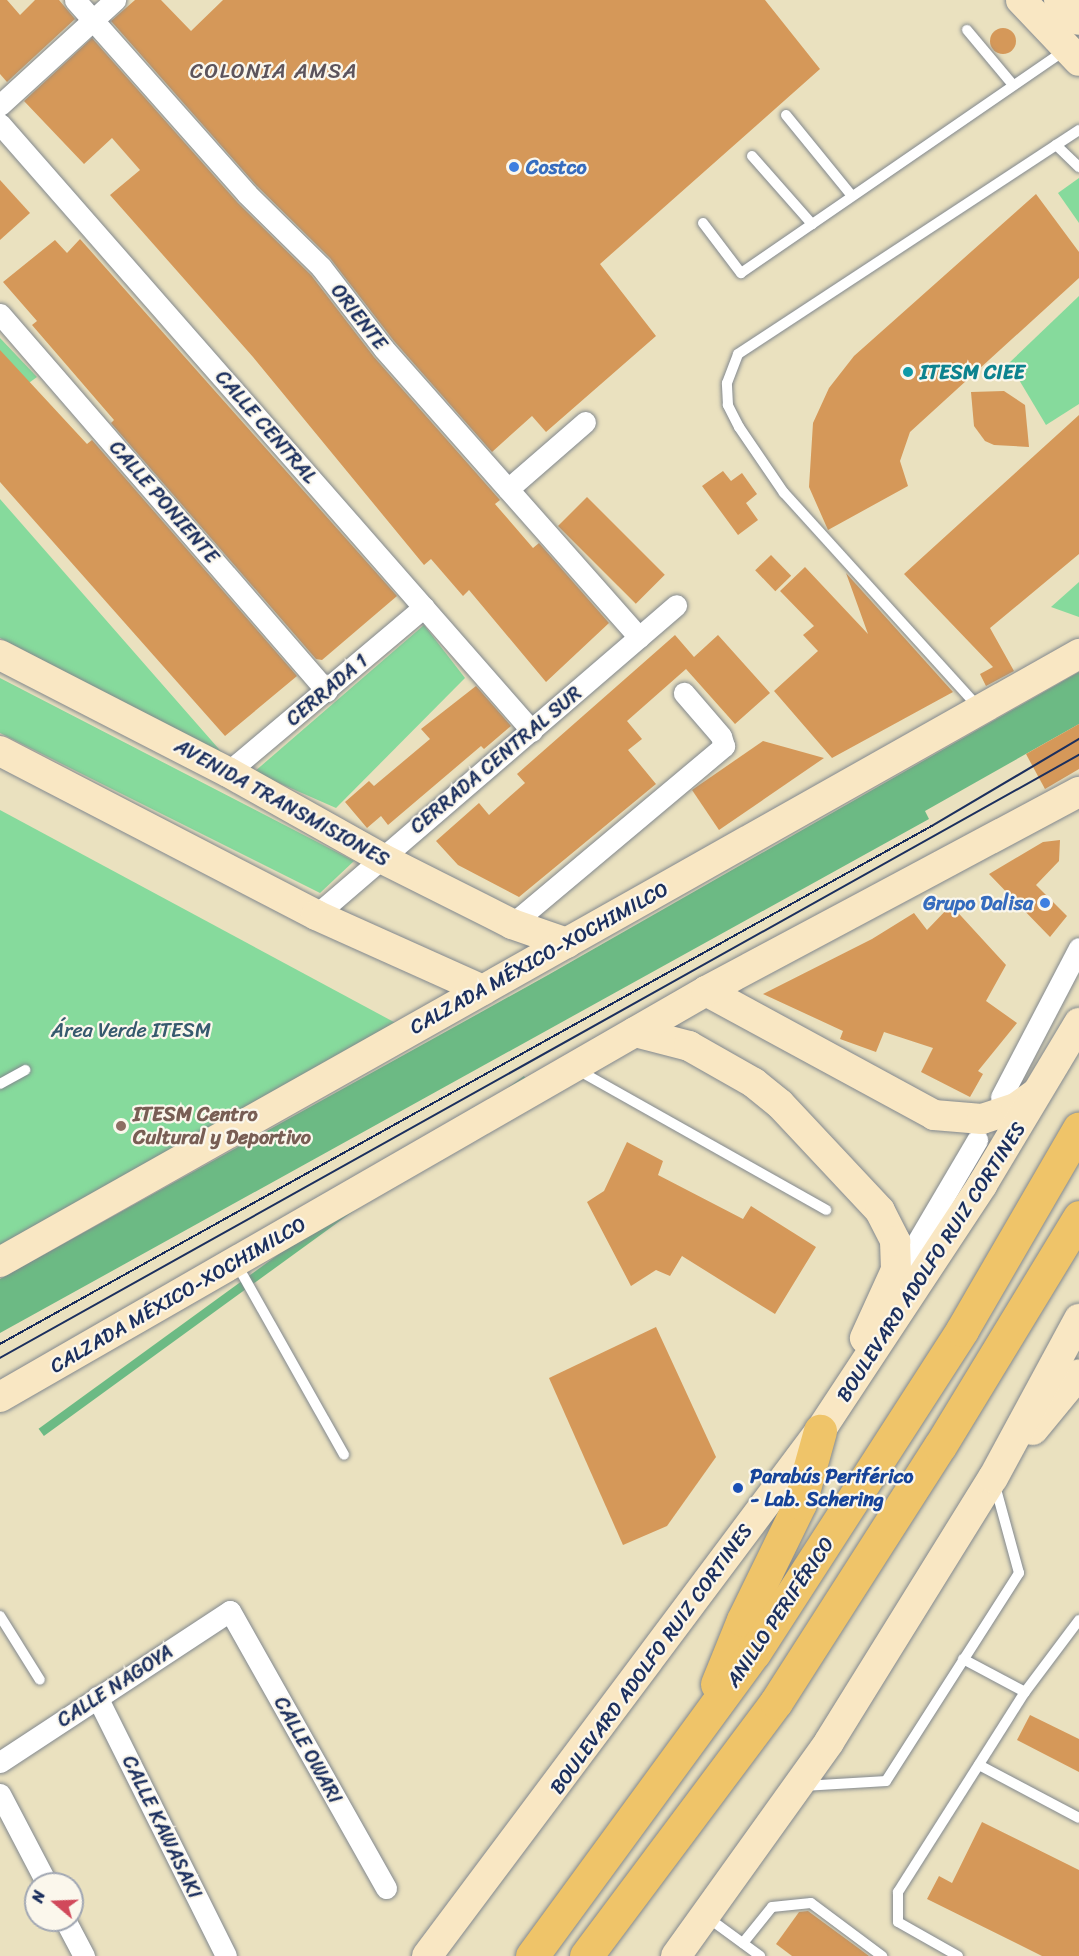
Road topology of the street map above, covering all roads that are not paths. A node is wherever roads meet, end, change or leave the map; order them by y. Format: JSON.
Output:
{"nodes":[{"id":1,"x":75,"y":0,"type":"edge"},
{"id":2,"x":115,"y":0,"type":"edge"},
{"id":3,"x":1021,"y":0,"type":"edge"},
{"id":4,"x":1059,"y":0,"type":"edge"},
{"id":5,"x":93,"y":20,"type":"junction"},
{"id":6,"x":1079,"y":21,"type":"edge"},
{"id":7,"x":967,"y":30,"type":"dead end"},
{"id":8,"x":1075,"y":54,"type":"edge"},
{"id":9,"x":1013,"y":85,"type":"junction"},
{"id":10,"x":0,"y":105,"type":"edge"},
{"id":11,"x":786,"y":115,"type":"dead end"},
{"id":12,"x":0,"y":124,"type":"edge"},
{"id":13,"x":1079,"y":129,"type":"edge"},
{"id":14,"x":1056,"y":145,"type":"junction"},
{"id":15,"x":752,"y":156,"type":"dead end"},
{"id":16,"x":1079,"y":167,"type":"edge"},
{"id":17,"x":852,"y":196,"type":"junction"},
{"id":18,"x":703,"y":223,"type":"dead end"},
{"id":19,"x":812,"y":224,"type":"junction"},
{"id":20,"x":0,"y":314,"type":"edge"},
{"id":21,"x":585,"y":422,"type":"dead end"},
{"id":22,"x":508,"y":489,"type":"junction"},
{"id":23,"x":676,"y":605,"type":"dead end"},
{"id":24,"x":424,"y":608,"type":"junction"},
{"id":25,"x":639,"y":637,"type":"junction"},
{"id":26,"x":1079,"y":654,"type":"edge"},
{"id":27,"x":0,"y":655,"type":"edge"},
{"id":28,"x":327,"y":691,"type":"junction"},
{"id":29,"x":684,"y":693,"type":"dead end"},
{"id":30,"x":980,"y":710,"type":"junction"},
{"id":31,"x":532,"y":731,"type":"junction"},
{"id":32,"x":0,"y":751,"type":"edge"},
{"id":33,"x":228,"y":772,"type":"junction"},
{"id":34,"x":1079,"y":792,"type":"edge"},
{"id":35,"x":381,"y":858,"type":"junction"},
{"id":36,"x":316,"y":915,"type":"junction"},
{"id":37,"x":512,"y":924,"type":"junction"},
{"id":38,"x":567,"y":942,"type":"junction"},
{"id":39,"x":1079,"y":948,"type":"edge"},
{"id":40,"x":483,"y":990,"type":"junction"},
{"id":41,"x":706,"y":991,"type":"junction"},
{"id":42,"x":1079,"y":1023,"type":"edge"},
{"id":43,"x":635,"y":1032,"type":"junction"},
{"id":44,"x":572,"y":1067,"type":"junction"},
{"id":45,"x":25,"y":1070,"type":"dead end"},
{"id":46,"x":0,"y":1084,"type":"edge"},
{"id":47,"x":1044,"y":1086,"type":"junction"},
{"id":48,"x":1001,"y":1096,"type":"dead end"},
{"id":49,"x":1079,"y":1128,"type":"edge"},
{"id":50,"x":977,"y":1140,"type":"dead end"},
{"id":51,"x":826,"y":1210,"type":"dead end"},
{"id":52,"x":1075,"y":1224,"type":"edge"},
{"id":53,"x":0,"y":1262,"type":"edge"},
{"id":54,"x":236,"y":1262,"type":"junction"},
{"id":55,"x":892,"y":1284,"type":"junction"},
{"id":56,"x":1079,"y":1319,"type":"edge"},
{"id":57,"x":1079,"y":1374,"type":"edge"},
{"id":58,"x":847,"y":1392,"type":"junction"},
{"id":59,"x":0,"y":1397,"type":"edge"},
{"id":60,"x":820,"y":1431,"type":"junction"},
{"id":61,"x":344,"y":1455,"type":"dead end"},
{"id":62,"x":993,"y":1478,"type":"junction"},
{"id":63,"x":230,"y":1611,"type":"joint"},
{"id":64,"x":0,"y":1616,"type":"edge"},
{"id":65,"x":1079,"y":1620,"type":"edge"},
{"id":66,"x":963,"y":1659,"type":"junction"},
{"id":67,"x":40,"y":1680,"type":"dead end"},
{"id":68,"x":1025,"y":1692,"type":"junction"},
{"id":69,"x":98,"y":1697,"type":"junction"},
{"id":70,"x":702,"y":1727,"type":"junction"},
{"id":71,"x":0,"y":1762,"type":"edge"},
{"id":72,"x":979,"y":1765,"type":"junction"},
{"id":73,"x":798,"y":1787,"type":"junction"},
{"id":74,"x":0,"y":1794,"type":"edge"},
{"id":75,"x":1079,"y":1818,"type":"edge"},
{"id":76,"x":41,"y":1872,"type":"edge"},
{"id":77,"x":386,"y":1888,"type":"dead end"},
{"id":78,"x":706,"y":1917,"type":"junction"},
{"id":79,"x":71,"y":1932,"type":"edge"},
{"id":80,"x":743,"y":1943,"type":"junction"},
{"id":81,"x":84,"y":1956,"type":"edge"},
{"id":82,"x":226,"y":1956,"type":"edge"},
{"id":83,"x":427,"y":1956,"type":"edge"},
{"id":84,"x":532,"y":1956,"type":"edge"},
{"id":85,"x":586,"y":1956,"type":"edge"},
{"id":86,"x":676,"y":1956,"type":"edge"},
{"id":87,"x":760,"y":1956,"type":"edge"},
{"id":88,"x":882,"y":1956,"type":"edge"},
{"id":89,"x":958,"y":1956,"type":"edge"}],
"edges":[{"from":1,"to":5,"type":"street","name":"ORIENTE"},
{"from":2,"to":5,"type":"street"},
{"from":3,"to":8,"type":"main road"},
{"from":4,"to":6,"type":"main road"},
{"from":5,"to":10,"type":"street"},
{"from":5,"to":22,"type":"street","name":"ORIENTE"},
{"from":7,"to":9,"type":"lane"},
{"from":8,"to":9,"type":"lane"},
{"from":9,"to":17,"type":"lane"},
{"from":11,"to":17,"type":"lane"},
{"from":12,"to":24,"type":"street","name":"CALLE CENTRAL"},
{"from":13,"to":14,"type":"lane"},
{"from":14,"to":16,"type":"lane"},
{"from":14,"to":30,"type":"lane"},
{"from":15,"to":19,"type":"lane"},
{"from":17,"to":19,"type":"lane"},
{"from":18,"to":19,"type":"lane"},
{"from":20,"to":28,"type":"street","name":"CALLE PONIENTE"},
{"from":21,"to":22,"type":"street"},
{"from":22,"to":25,"type":"street","name":"ORIENTE"},
{"from":23,"to":25,"type":"street","name":"CERRADA CENTRAL SUR"},
{"from":24,"to":28,"type":"street","name":"CERRADA 1"},
{"from":24,"to":31,"type":"street","name":"CALLE CENTRAL"},
{"from":25,"to":31,"type":"street","name":"CERRADA CENTRAL SUR"},
{"from":26,"to":30,"type":"main road","name":"CALZADA MÉXICO-XOCHIMILCO"},
{"from":27,"to":33,"type":"main road","name":"AVENIDA TRANSMISIONES"},
{"from":28,"to":33,"type":"street","name":"CERRADA 1"},
{"from":29,"to":37,"type":"street"},
{"from":30,"to":38,"type":"main road","name":"CALZADA MÉXICO-XOCHIMILCO"},
{"from":31,"to":35,"type":"street","name":"CERRADA CENTRAL SUR"},
{"from":32,"to":36,"type":"main road"},
{"from":33,"to":35,"type":"main road","name":"AVENIDA TRANSMISIONES"},
{"from":34,"to":41,"type":"main road","name":"CALZADA MÉXICO-XOCHIMILCO"},
{"from":35,"to":36,"type":"street","name":"CERRADA CENTRAL SUR"},
{"from":35,"to":37,"type":"main road","name":"AVENIDA TRANSMISIONES"},
{"from":36,"to":40,"type":"main road"},
{"from":37,"to":38,"type":"main road","name":"AVENIDA TRANSMISIONES"},
{"from":38,"to":40,"type":"main road","name":"CALZADA MÉXICO-XOCHIMILCO"},
{"from":39,"to":48,"type":"street"},
{"from":40,"to":53,"type":"main road","name":"CALZADA MÉXICO-XOCHIMILCO"},
{"from":41,"to":43,"type":"main road","name":"CALZADA MÉXICO-XOCHIMILCO"},
{"from":41,"to":47,"type":"main road"},
{"from":42,"to":47,"type":"main road","name":"BOULEVARD ADOLFO RUIZ CORTINES"},
{"from":43,"to":44,"type":"main road","name":"CALZADA MÉXICO-XOCHIMILCO"},
{"from":43,"to":55,"type":"main road"},
{"from":44,"to":51,"type":"lane"},
{"from":44,"to":54,"type":"main road","name":"CALZADA MÉXICO-XOCHIMILCO"},
{"from":45,"to":46,"type":"lane"},
{"from":47,"to":58,"type":"main road","name":"BOULEVARD ADOLFO RUIZ CORTINES"},
{"from":49,"to":70,"type":"highway","name":"ANILLO PERIFÉRICO"},
{"from":50,"to":55,"type":"street"},
{"from":52,"to":85,"type":"highway"},
{"from":54,"to":59,"type":"main road","name":"CALZADA MÉXICO-XOCHIMILCO"},
{"from":54,"to":61,"type":"lane"},
{"from":55,"to":58,"type":"main road"},
{"from":56,"to":62,"type":"main road"},
{"from":57,"to":62,"type":"main road"},
{"from":58,"to":60,"type":"main road","name":"BOULEVARD ADOLFO RUIZ CORTINES"},
{"from":60,"to":70,"type":"highway"},
{"from":60,"to":83,"type":"main road","name":"BOULEVARD ADOLFO RUIZ CORTINES"},
{"from":62,"to":66,"type":"lane"},
{"from":62,"to":73,"type":"main road"},
{"from":63,"to":69,"type":"street","name":"CALLE NAGOYA"},
{"from":63,"to":77,"type":"street","name":"CALLE OWARI"},
{"from":64,"to":67,"type":"lane"},
{"from":65,"to":68,"type":"lane"},
{"from":66,"to":68,"type":"lane"},
{"from":66,"to":73,"type":"lane"},
{"from":68,"to":72,"type":"lane"},
{"from":69,"to":71,"type":"street","name":"CALLE NAGOYA"},
{"from":69,"to":82,"type":"street","name":"CALLE KAWASAKI"},
{"from":70,"to":84,"type":"highway","name":"ANILLO PERIFÉRICO"},
{"from":72,"to":75,"type":"lane"},
{"from":72,"to":89,"type":"lane"},
{"from":73,"to":78,"type":"main road"},
{"from":74,"to":76,"type":"street"},
{"from":78,"to":80,"type":"lane"},
{"from":78,"to":86,"type":"main road"},
{"from":79,"to":81,"type":"street"},
{"from":80,"to":87,"type":"lane"},
{"from":80,"to":88,"type":"lane"}]}
